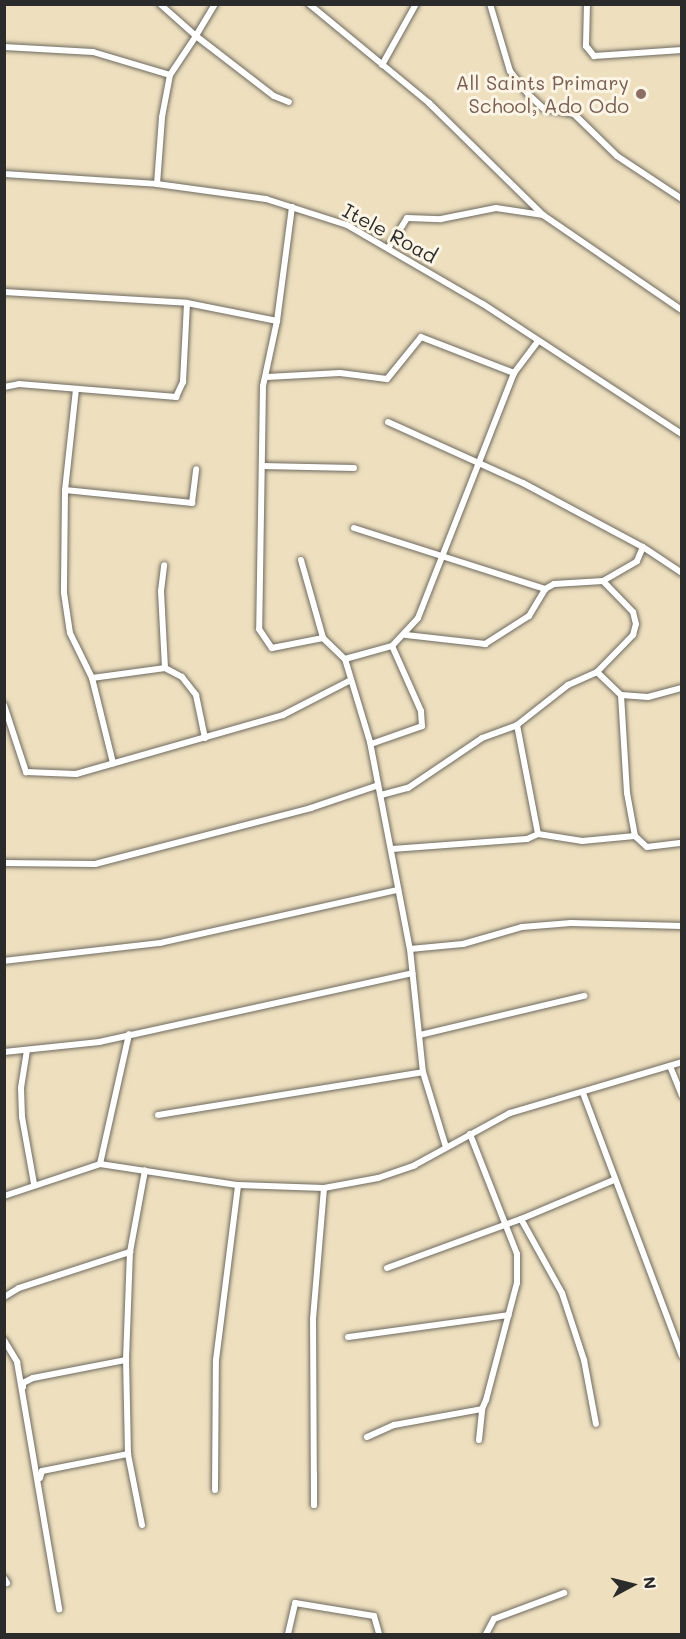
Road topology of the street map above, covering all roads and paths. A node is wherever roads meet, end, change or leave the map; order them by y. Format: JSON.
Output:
{"nodes":[{"id":1,"x":160,"y":4,"type":"edge"},
{"id":2,"x":215,"y":4,"type":"edge"},
{"id":3,"x":309,"y":4,"type":"edge"},
{"id":4,"x":416,"y":4,"type":"edge"},
{"id":5,"x":490,"y":4,"type":"edge"},
{"id":6,"x":587,"y":4,"type":"edge"},
{"id":7,"x":196,"y":36,"type":"junction"},
{"id":8,"x":4,"y":47,"type":"edge"},
{"id":9,"x":681,"y":50,"type":"edge"},
{"id":10,"x":382,"y":65,"type":"junction"},
{"id":11,"x":170,"y":75,"type":"junction"},
{"id":12,"x":289,"y":102,"type":"dead end"},
{"id":13,"x":4,"y":174,"type":"edge"},
{"id":14,"x":157,"y":184,"type":"junction"},
{"id":15,"x":681,"y":199,"type":"edge"},
{"id":16,"x":292,"y":207,"type":"junction"},
{"id":17,"x":543,"y":216,"type":"junction"},
{"id":18,"x":389,"y":247,"type":"junction"},
{"id":19,"x":4,"y":292,"type":"edge"},
{"id":20,"x":187,"y":303,"type":"junction"},
{"id":21,"x":681,"y":310,"type":"edge"},
{"id":22,"x":276,"y":321,"type":"junction"},
{"id":23,"x":537,"y":342,"type":"junction"},
{"id":24,"x":514,"y":373,"type":"junction"},
{"id":25,"x":267,"y":377,"type":"junction"},
{"id":26,"x":4,"y":387,"type":"edge"},
{"id":27,"x":76,"y":389,"type":"junction"},
{"id":28,"x":388,"y":422,"type":"dead end"},
{"id":29,"x":681,"y":434,"type":"edge"},
{"id":30,"x":262,"y":466,"type":"junction"},
{"id":31,"x":478,"y":466,"type":"junction"},
{"id":32,"x":354,"y":468,"type":"dead end"},
{"id":33,"x":196,"y":469,"type":"dead end"},
{"id":34,"x":65,"y":489,"type":"junction"},
{"id":35,"x":354,"y":528,"type":"dead end"},
{"id":36,"x":643,"y":547,"type":"junction"},
{"id":37,"x":442,"y":555,"type":"junction"},
{"id":38,"x":301,"y":560,"type":"dead end"},
{"id":39,"x":164,"y":565,"type":"dead end"},
{"id":40,"x":681,"y":573,"type":"edge"},
{"id":41,"x":603,"y":581,"type":"junction"},
{"id":42,"x":545,"y":589,"type":"junction"},
{"id":43,"x":406,"y":635,"type":"junction"},
{"id":44,"x":323,"y":638,"type":"junction"},
{"id":45,"x":392,"y":646,"type":"junction"},
{"id":46,"x":345,"y":659,"type":"junction"},
{"id":47,"x":165,"y":668,"type":"junction"},
{"id":48,"x":597,"y":672,"type":"junction"},
{"id":49,"x":92,"y":678,"type":"junction"},
{"id":50,"x":349,"y":681,"type":"junction"},
{"id":51,"x":681,"y":688,"type":"edge"},
{"id":52,"x":621,"y":695,"type":"junction"},
{"id":53,"x":4,"y":705,"type":"edge"},
{"id":54,"x":517,"y":725,"type":"junction"},
{"id":55,"x":205,"y":738,"type":"junction"},
{"id":56,"x":370,"y":742,"type":"junction"},
{"id":57,"x":113,"y":763,"type":"junction"},
{"id":58,"x":376,"y":786,"type":"junction"},
{"id":59,"x":381,"y":795,"type":"junction"},
{"id":60,"x":538,"y":834,"type":"junction"},
{"id":61,"x":634,"y":836,"type":"junction"},
{"id":62,"x":681,"y":843,"type":"edge"},
{"id":63,"x":392,"y":849,"type":"junction"},
{"id":64,"x":4,"y":863,"type":"edge"},
{"id":65,"x":398,"y":890,"type":"junction"},
{"id":66,"x":681,"y":926,"type":"edge"},
{"id":67,"x":410,"y":949,"type":"junction"},
{"id":68,"x":4,"y":961,"type":"edge"},
{"id":69,"x":413,"y":973,"type":"junction"},
{"id":70,"x":585,"y":996,"type":"dead end"},
{"id":71,"x":129,"y":1034,"type":"junction"},
{"id":72,"x":420,"y":1035,"type":"junction"},
{"id":73,"x":27,"y":1050,"type":"junction"},
{"id":74,"x":4,"y":1052,"type":"edge"},
{"id":75,"x":681,"y":1062,"type":"edge"},
{"id":76,"x":670,"y":1066,"type":"junction"},
{"id":77,"x":423,"y":1072,"type":"junction"},
{"id":78,"x":583,"y":1093,"type":"junction"},
{"id":79,"x":681,"y":1096,"type":"edge"},
{"id":80,"x":158,"y":1115,"type":"dead end"},
{"id":81,"x":470,"y":1134,"type":"junction"},
{"id":82,"x":446,"y":1148,"type":"junction"},
{"id":83,"x":100,"y":1164,"type":"junction"},
{"id":84,"x":145,"y":1170,"type":"junction"},
{"id":85,"x":614,"y":1180,"type":"junction"},
{"id":86,"x":34,"y":1184,"type":"junction"},
{"id":87,"x":238,"y":1185,"type":"junction"},
{"id":88,"x":324,"y":1188,"type":"junction"},
{"id":89,"x":4,"y":1196,"type":"edge"},
{"id":90,"x":521,"y":1219,"type":"junction"},
{"id":91,"x":505,"y":1226,"type":"junction"},
{"id":92,"x":130,"y":1252,"type":"junction"},
{"id":93,"x":387,"y":1268,"type":"dead end"},
{"id":94,"x":4,"y":1298,"type":"edge"},
{"id":95,"x":508,"y":1315,"type":"junction"},
{"id":96,"x":348,"y":1337,"type":"dead end"},
{"id":97,"x":4,"y":1340,"type":"edge"},
{"id":98,"x":681,"y":1356,"type":"edge"},
{"id":99,"x":126,"y":1359,"type":"junction"},
{"id":100,"x":23,"y":1393,"type":"junction"},
{"id":101,"x":482,"y":1409,"type":"junction"},
{"id":102,"x":596,"y":1424,"type":"dead end"},
{"id":103,"x":367,"y":1437,"type":"dead end"},
{"id":104,"x":479,"y":1440,"type":"dead end"},
{"id":105,"x":128,"y":1454,"type":"junction"},
{"id":106,"x":314,"y":1474,"type":"dead end"},
{"id":107,"x":39,"y":1482,"type":"junction"},
{"id":108,"x":214,"y":1490,"type":"dead end"},
{"id":109,"x":142,"y":1525,"type":"dead end"},
{"id":110,"x":564,"y":1593,"type":"dead end"},
{"id":111,"x":59,"y":1610,"type":"dead end"},
{"id":112,"x":288,"y":1635,"type":"edge"},
{"id":113,"x":379,"y":1635,"type":"edge"},
{"id":114,"x":486,"y":1635,"type":"edge"}],
"edges":[{"from":1,"to":7,"type":"street"},
{"from":2,"to":7,"type":"street"},
{"from":3,"to":10,"type":"street"},
{"from":4,"to":10,"type":"street"},
{"from":5,"to":15,"type":"street"},
{"from":6,"to":9,"type":"street"},
{"from":7,"to":11,"type":"street"},
{"from":7,"to":12,"type":"street"},
{"from":8,"to":11,"type":"street"},
{"from":10,"to":17,"type":"street"},
{"from":11,"to":14,"type":"street"},
{"from":13,"to":14,"type":"street","name":"Itele Road"},
{"from":14,"to":16,"type":"street","name":"Itele Road"},
{"from":16,"to":18,"type":"street","name":"Itele Road"},
{"from":16,"to":22,"type":"street"},
{"from":17,"to":18,"type":"street"},
{"from":17,"to":21,"type":"street"},
{"from":18,"to":23,"type":"street","name":"Itele Road"},
{"from":19,"to":20,"type":"street"},
{"from":20,"to":22,"type":"street"},
{"from":20,"to":27,"type":"street"},
{"from":22,"to":25,"type":"street"},
{"from":23,"to":24,"type":"street"},
{"from":23,"to":29,"type":"street","name":"Itele Road"},
{"from":24,"to":25,"type":"street"},
{"from":24,"to":31,"type":"street"},
{"from":25,"to":30,"type":"street"},
{"from":26,"to":27,"type":"street"},
{"from":27,"to":34,"type":"street"},
{"from":28,"to":31,"type":"street"},
{"from":30,"to":32,"type":"street"},
{"from":30,"to":44,"type":"street"},
{"from":31,"to":36,"type":"street"},
{"from":31,"to":37,"type":"street"},
{"from":33,"to":34,"type":"street"},
{"from":34,"to":49,"type":"street"},
{"from":35,"to":37,"type":"street"},
{"from":36,"to":40,"type":"street"},
{"from":36,"to":41,"type":"street"},
{"from":37,"to":42,"type":"street"},
{"from":37,"to":43,"type":"street"},
{"from":38,"to":44,"type":"street"},
{"from":39,"to":47,"type":"street"},
{"from":41,"to":42,"type":"street"},
{"from":41,"to":48,"type":"street"},
{"from":42,"to":43,"type":"street"},
{"from":43,"to":45,"type":"street"},
{"from":44,"to":46,"type":"street"},
{"from":45,"to":46,"type":"street"},
{"from":45,"to":56,"type":"street"},
{"from":46,"to":50,"type":"street"},
{"from":47,"to":49,"type":"street"},
{"from":47,"to":55,"type":"street"},
{"from":48,"to":52,"type":"street"},
{"from":48,"to":54,"type":"street"},
{"from":49,"to":57,"type":"street"},
{"from":50,"to":55,"type":"street"},
{"from":50,"to":56,"type":"street"},
{"from":51,"to":52,"type":"street"},
{"from":52,"to":61,"type":"street"},
{"from":53,"to":57,"type":"street"},
{"from":54,"to":59,"type":"street"},
{"from":54,"to":60,"type":"street"},
{"from":55,"to":57,"type":"street"},
{"from":56,"to":58,"type":"street"},
{"from":58,"to":59,"type":"street"},
{"from":58,"to":64,"type":"street"},
{"from":59,"to":63,"type":"street"},
{"from":60,"to":61,"type":"street"},
{"from":60,"to":63,"type":"street"},
{"from":61,"to":62,"type":"street"},
{"from":63,"to":65,"type":"street"},
{"from":65,"to":67,"type":"street"},
{"from":65,"to":68,"type":"street"},
{"from":66,"to":67,"type":"street"},
{"from":67,"to":69,"type":"street"},
{"from":69,"to":71,"type":"street"},
{"from":69,"to":72,"type":"street"},
{"from":70,"to":72,"type":"street"},
{"from":71,"to":73,"type":"street"},
{"from":71,"to":83,"type":"street"},
{"from":72,"to":77,"type":"street"},
{"from":73,"to":74,"type":"street"},
{"from":73,"to":86,"type":"street"},
{"from":75,"to":76,"type":"street"},
{"from":76,"to":78,"type":"street"},
{"from":76,"to":79,"type":"street"},
{"from":77,"to":80,"type":"street"},
{"from":77,"to":82,"type":"street"},
{"from":78,"to":81,"type":"street"},
{"from":78,"to":85,"type":"street"},
{"from":81,"to":82,"type":"street"},
{"from":81,"to":91,"type":"street"},
{"from":82,"to":88,"type":"street"},
{"from":83,"to":84,"type":"street"},
{"from":83,"to":86,"type":"street"},
{"from":84,"to":87,"type":"street"},
{"from":84,"to":92,"type":"street"},
{"from":85,"to":90,"type":"street"},
{"from":85,"to":98,"type":"street"},
{"from":86,"to":89,"type":"street"},
{"from":87,"to":88,"type":"street"},
{"from":87,"to":108,"type":"street"},
{"from":88,"to":106,"type":"street"},
{"from":90,"to":91,"type":"street"},
{"from":90,"to":102,"type":"street"},
{"from":91,"to":93,"type":"street"},
{"from":91,"to":95,"type":"street"},
{"from":92,"to":94,"type":"street"},
{"from":92,"to":99,"type":"street"},
{"from":95,"to":96,"type":"street"},
{"from":95,"to":101,"type":"street"},
{"from":97,"to":100,"type":"street"},
{"from":99,"to":100,"type":"street"},
{"from":99,"to":105,"type":"street"},
{"from":100,"to":107,"type":"street"},
{"from":101,"to":103,"type":"street"},
{"from":101,"to":104,"type":"street"},
{"from":105,"to":107,"type":"street"},
{"from":105,"to":109,"type":"street"},
{"from":107,"to":111,"type":"street"},
{"from":110,"to":114,"type":"street"},
{"from":112,"to":113,"type":"street"}]}
